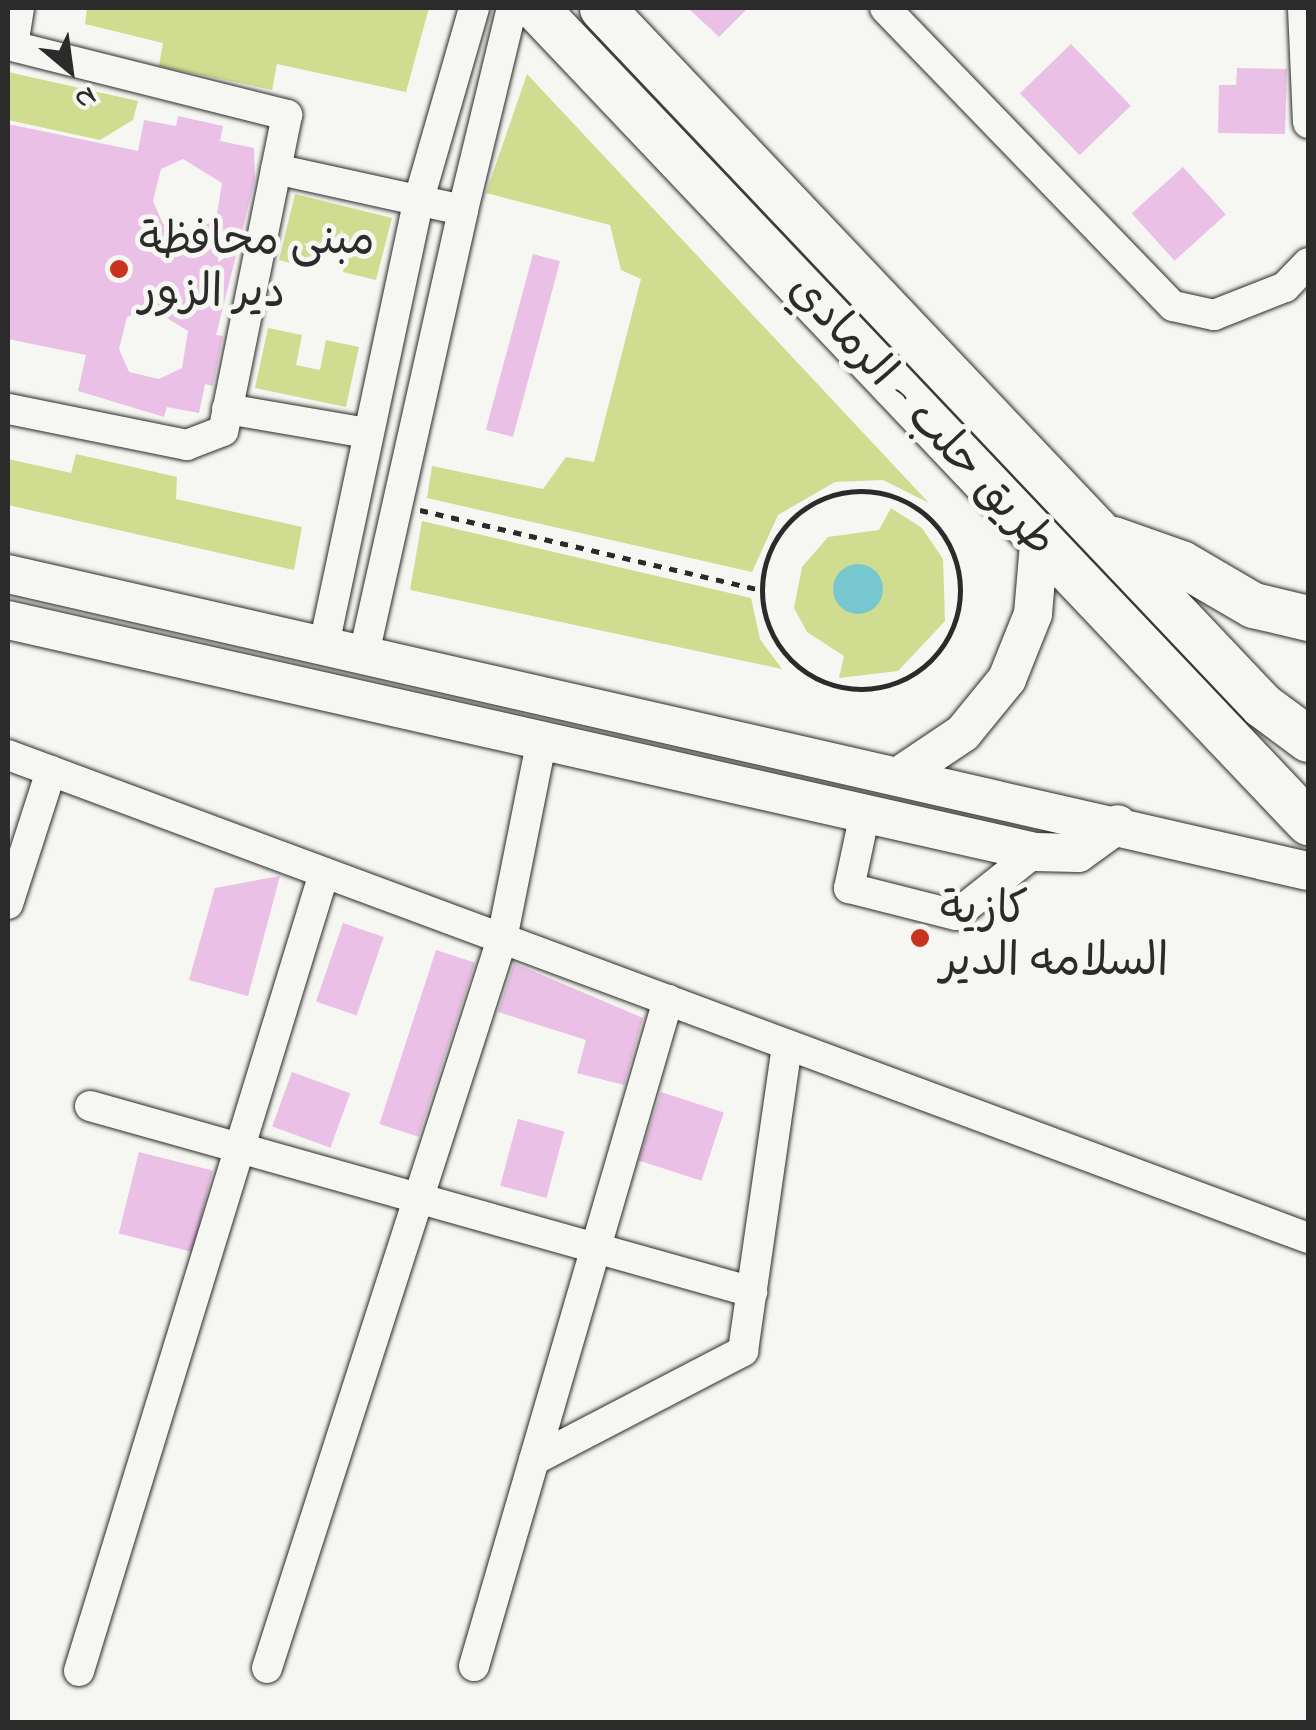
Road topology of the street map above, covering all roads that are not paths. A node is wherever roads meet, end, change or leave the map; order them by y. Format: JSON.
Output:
{"nodes":[{"id":1,"x":19,"y":8,"type":"edge"},
{"id":2,"x":474,"y":8,"type":"edge"},
{"id":3,"x":512,"y":8,"type":"edge"},
{"id":4,"x":536,"y":8,"type":"edge"},
{"id":5,"x":602,"y":8,"type":"edge"},
{"id":6,"x":885,"y":8,"type":"edge"},
{"id":7,"x":1302,"y":8,"type":"edge"},
{"id":8,"x":10,"y":45,"type":"edge"},
{"id":9,"x":1308,"y":122,"type":"edge"},
{"id":10,"x":276,"y":168,"type":"junction"},
{"id":11,"x":419,"y":199,"type":"junction"},
{"id":12,"x":462,"y":210,"type":"junction"},
{"id":13,"x":1308,"y":263,"type":"edge"},
{"id":14,"x":8,"y":409,"type":"edge"},
{"id":15,"x":227,"y":410,"type":"junction"},
{"id":16,"x":366,"y":433,"type":"junction"},
{"id":17,"x":1106,"y":537,"type":"junction"},
{"id":18,"x":1039,"y":544,"type":"junction"},
{"id":19,"x":8,"y":574,"type":"edge"},
{"id":20,"x":1308,"y":618,"type":"edge"},
{"id":21,"x":8,"y":620,"type":"edge"},
{"id":22,"x":324,"y":644,"type":"junction"},
{"id":23,"x":364,"y":654,"type":"junction"},
{"id":24,"x":542,"y":740,"type":"junction"},
{"id":25,"x":1308,"y":740,"type":"edge"},
{"id":26,"x":8,"y":755,"type":"edge"},
{"id":27,"x":51,"y":772,"type":"junction"},
{"id":28,"x":905,"y":772,"type":"junction"},
{"id":29,"x":865,"y":813,"type":"junction"},
{"id":30,"x":1308,"y":822,"type":"edge"},
{"id":31,"x":1118,"y":824,"type":"junction"},
{"id":32,"x":1035,"y":852,"type":"junction"},
{"id":33,"x":1308,"y":871,"type":"edge"},
{"id":34,"x":324,"y":873,"type":"junction"},
{"id":35,"x":8,"y":904,"type":"edge"},
{"id":36,"x":502,"y":939,"type":"junction"},
{"id":37,"x":668,"y":1000,"type":"junction"},
{"id":38,"x":787,"y":1044,"type":"junction"},
{"id":39,"x":90,"y":1106,"type":"dead end"},
{"id":40,"x":240,"y":1148,"type":"junction"},
{"id":41,"x":418,"y":1198,"type":"junction"},
{"id":42,"x":1308,"y":1238,"type":"edge"},
{"id":43,"x":596,"y":1248,"type":"junction"},
{"id":44,"x":752,"y":1292,"type":"junction"},
{"id":45,"x":534,"y":1460,"type":"junction"},
{"id":46,"x":474,"y":1666,"type":"dead end"},
{"id":47,"x":267,"y":1668,"type":"dead end"},
{"id":48,"x":79,"y":1671,"type":"dead end"}],
"edges":[{"from":1,"to":8,"type":"street"},
{"from":2,"to":11,"type":"street"},
{"from":3,"to":12,"type":"street"},
{"from":4,"to":18,"type":"highway","name":"طريق حلب - الرمادي"},
{"from":5,"to":17,"type":"highway","name":"طريق حلب - الرمادي"},
{"from":6,"to":13,"type":"street"},
{"from":7,"to":9,"type":"street"},
{"from":8,"to":10,"type":"street"},
{"from":10,"to":11,"type":"street"},
{"from":10,"to":15,"type":"street"},
{"from":11,"to":12,"type":"street"},
{"from":11,"to":16,"type":"street"},
{"from":12,"to":23,"type":"street"},
{"from":14,"to":15,"type":"street"},
{"from":15,"to":16,"type":"street"},
{"from":16,"to":22,"type":"street"},
{"from":17,"to":20,"type":"highway"},
{"from":17,"to":25,"type":"highway","name":"طريق حلب - الرمادي"},
{"from":18,"to":28,"type":"main road"},
{"from":18,"to":30,"type":"highway","name":"طريق حلب - الرمادي"},
{"from":19,"to":22,"type":"main road"},
{"from":21,"to":24,"type":"main road"},
{"from":22,"to":23,"type":"main road"},
{"from":23,"to":28,"type":"main road"},
{"from":24,"to":29,"type":"main road"},
{"from":24,"to":36,"type":"street"},
{"from":26,"to":27,"type":"street"},
{"from":27,"to":34,"type":"street"},
{"from":27,"to":35,"type":"street"},
{"from":28,"to":31,"type":"main road"},
{"from":29,"to":32,"type":"main road"},
{"from":29,"to":32,"type":"street"},
{"from":31,"to":32,"type":"main road"},
{"from":31,"to":33,"type":"main road"},
{"from":34,"to":36,"type":"street"},
{"from":34,"to":40,"type":"street"},
{"from":36,"to":37,"type":"street"},
{"from":36,"to":41,"type":"street"},
{"from":37,"to":38,"type":"street"},
{"from":37,"to":43,"type":"street"},
{"from":38,"to":42,"type":"street"},
{"from":38,"to":44,"type":"street"},
{"from":39,"to":40,"type":"street"},
{"from":40,"to":41,"type":"street"},
{"from":40,"to":48,"type":"street"},
{"from":41,"to":43,"type":"street"},
{"from":41,"to":47,"type":"street"},
{"from":43,"to":44,"type":"street"},
{"from":43,"to":45,"type":"street"},
{"from":44,"to":45,"type":"street"},
{"from":45,"to":46,"type":"street"}]}
